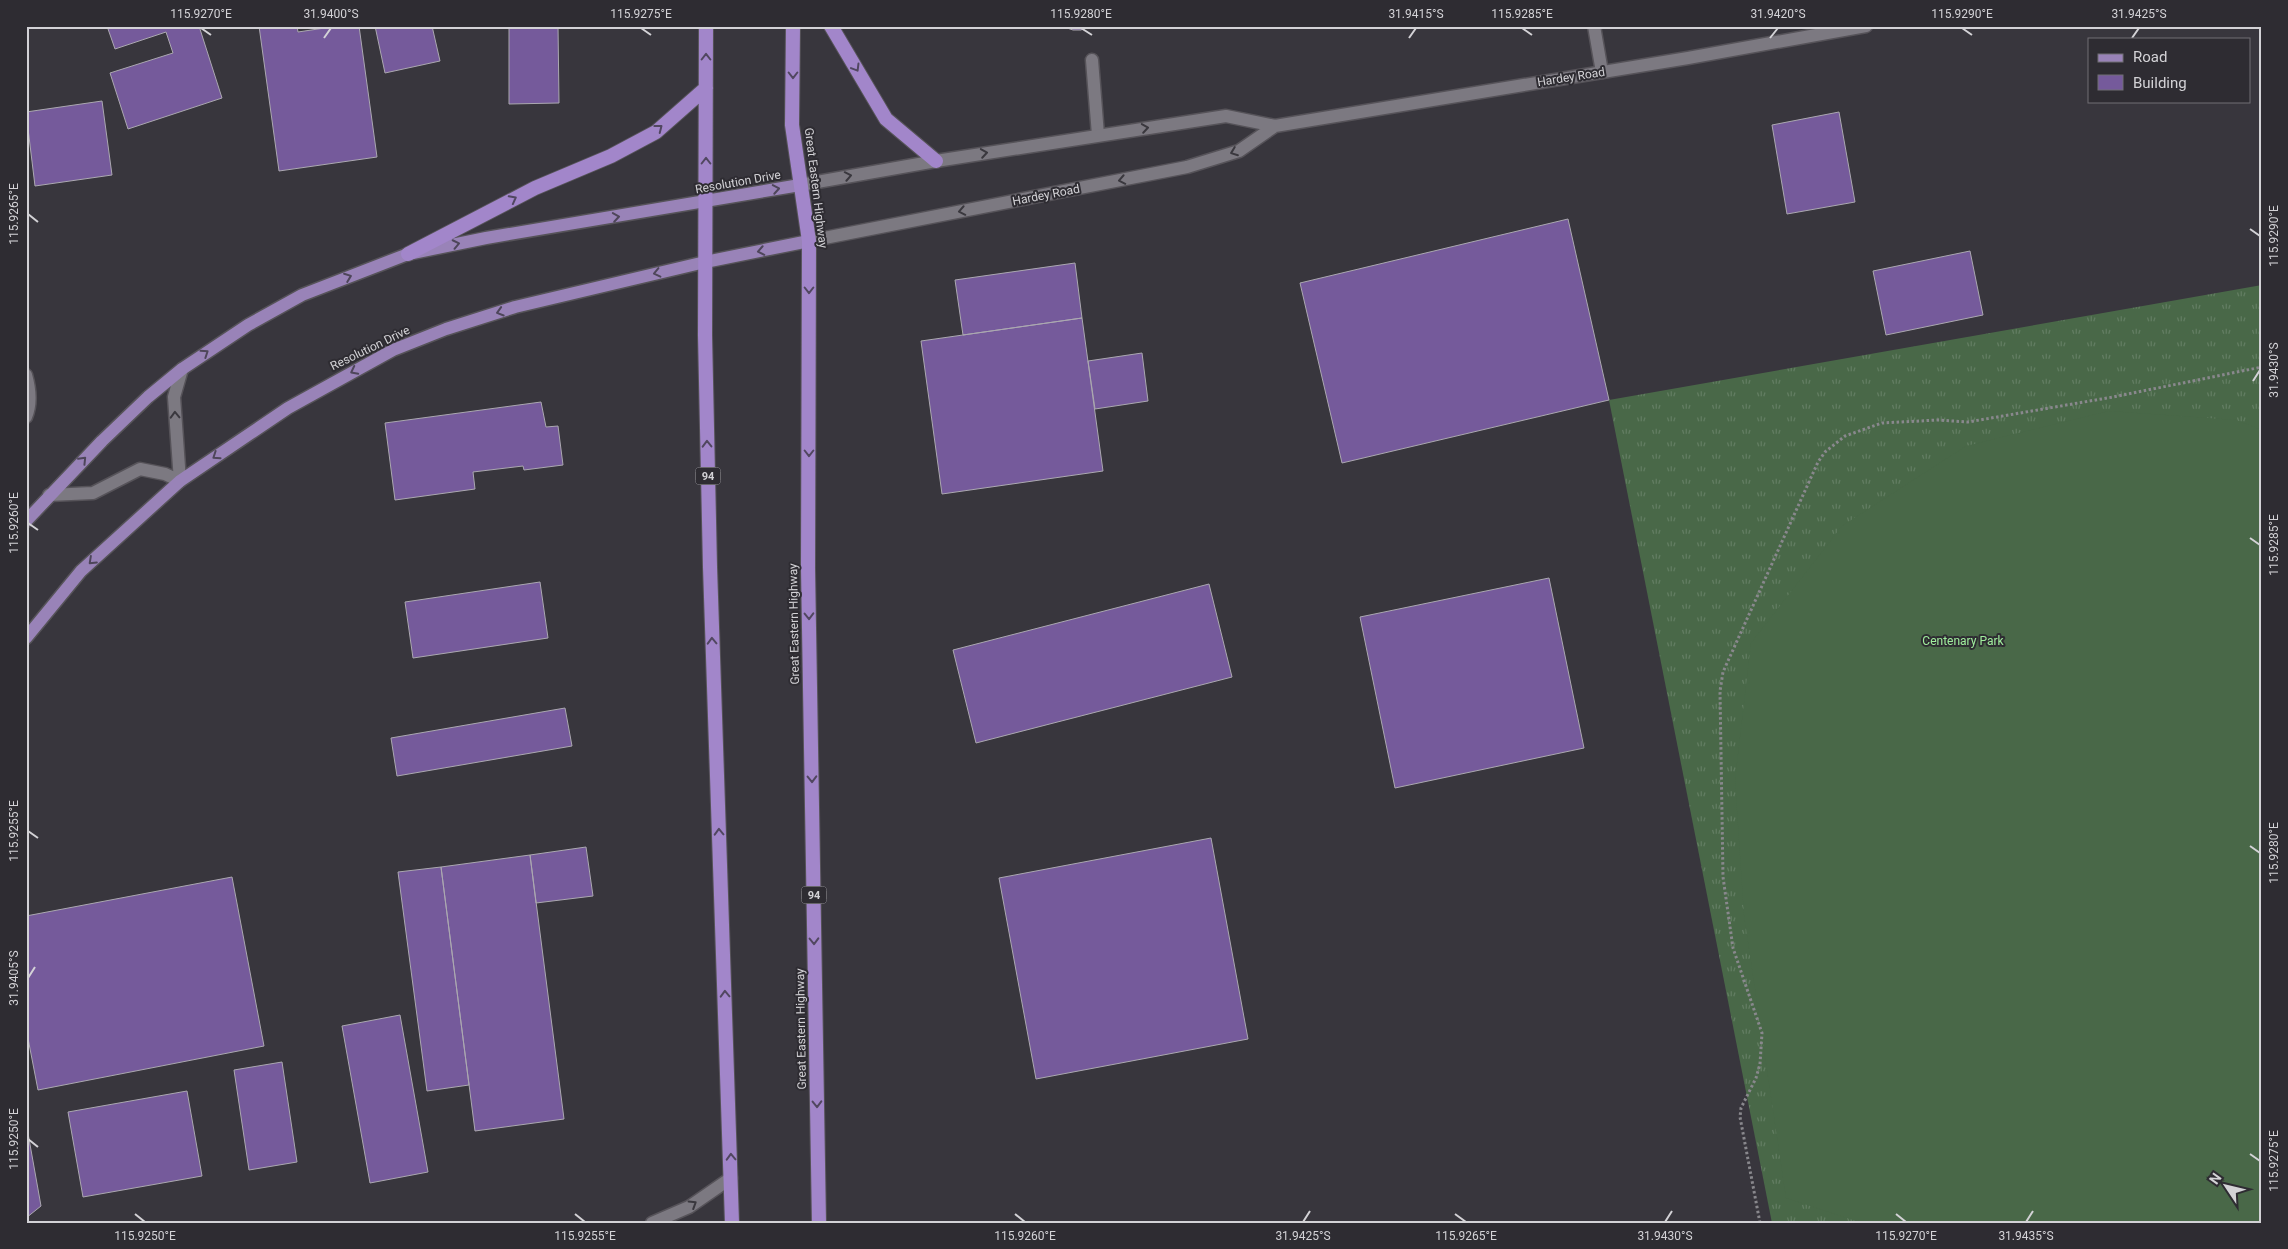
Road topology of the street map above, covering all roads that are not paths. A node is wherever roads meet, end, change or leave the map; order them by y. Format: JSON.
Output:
{"nodes":[{"id":1,"x":706,"y":26,"type":"edge"},
{"id":2,"x":793,"y":26,"type":"edge"},
{"id":3,"x":831,"y":26,"type":"edge"},
{"id":4,"x":1594,"y":26,"type":"edge"},
{"id":5,"x":1866,"y":26,"type":"edge"},
{"id":6,"x":1092,"y":60,"type":"dead end"},
{"id":7,"x":1602,"y":72,"type":"junction"},
{"id":8,"x":706,"y":88,"type":"junction"},
{"id":9,"x":1275,"y":126,"type":"junction"},
{"id":10,"x":1098,"y":135,"type":"junction"},
{"id":11,"x":936,"y":160,"type":"junction"},
{"id":12,"x":800,"y":185,"type":"junction"},
{"id":13,"x":707,"y":201,"type":"junction"},
{"id":14,"x":809,"y":241,"type":"junction"},
{"id":15,"x":408,"y":254,"type":"junction"},
{"id":16,"x":705,"y":262,"type":"junction"},
{"id":17,"x":182,"y":369,"type":"junction"},
{"id":18,"x":26,"y":375,"type":"edge"},
{"id":19,"x":26,"y":417,"type":"edge"},
{"id":20,"x":180,"y":481,"type":"junction"},
{"id":21,"x":49,"y":495,"type":"junction"},
{"id":22,"x":26,"y":521,"type":"edge"},
{"id":23,"x":26,"y":638,"type":"edge"},
{"id":24,"x":732,"y":1178,"type":"junction"},
{"id":25,"x":652,"y":1223,"type":"edge"},
{"id":26,"x":732,"y":1223,"type":"edge"},
{"id":27,"x":818,"y":1223,"type":"edge"}],
"edges":[{"from":8,"to":1,"type":"highway","number":"94","one_way":true},
{"from":2,"to":12,"type":"highway","name":"Great Eastern Highway","number":"94","one_way":true},
{"from":3,"to":11,"type":"highway","one_way":true},
{"from":4,"to":7,"type":"main road"},
{"from":5,"to":7,"type":"main road","name":"Hardey Road"},
{"from":6,"to":10,"type":"main road"},
{"from":7,"to":9,"type":"main road","name":"Hardey Road"},
{"from":13,"to":8,"type":"highway","number":"94","one_way":true},
{"from":15,"to":8,"type":"highway","one_way":true},
{"from":10,"to":9,"type":"main road","name":"Hardey Road","one_way":true},
{"from":9,"to":14,"type":"main road","name":"Hardey Road","one_way":true},
{"from":11,"to":10,"type":"main road","name":"Hardey Road","one_way":true},
{"from":12,"to":11,"type":"main road","name":"Hardey Road","one_way":true},
{"from":13,"to":12,"type":"main road","name":"Resolution Drive","one_way":true},
{"from":12,"to":14,"type":"highway","name":"Great Eastern Highway","number":"94"},
{"from":15,"to":13,"type":"main road","name":"Resolution Drive","one_way":true},
{"from":13,"to":16,"type":"highway","number":"94"},
{"from":14,"to":16,"type":"main road","name":"Resolution Drive","one_way":true},
{"from":14,"to":27,"type":"highway","name":"Great Eastern Highway","number":"94","one_way":true},
{"from":17,"to":15,"type":"main road","name":"Resolution Drive","one_way":true},
{"from":16,"to":20,"type":"main road","name":"Resolution Drive","one_way":true},
{"from":24,"to":16,"type":"highway","number":"94","one_way":true},
{"from":20,"to":17,"type":"main road","one_way":true},
{"from":21,"to":17,"type":"main road","name":"Resolution Drive","one_way":true},
{"from":18,"to":19,"type":"main road"},
{"from":20,"to":21,"type":"main road"},
{"from":20,"to":23,"type":"main road","name":"Resolution Drive","one_way":true},
{"from":21,"to":22,"type":"main road","name":"Resolution Drive"},
{"from":25,"to":24,"type":"main road","one_way":true},
{"from":24,"to":26,"type":"highway","number":"94"}]}
